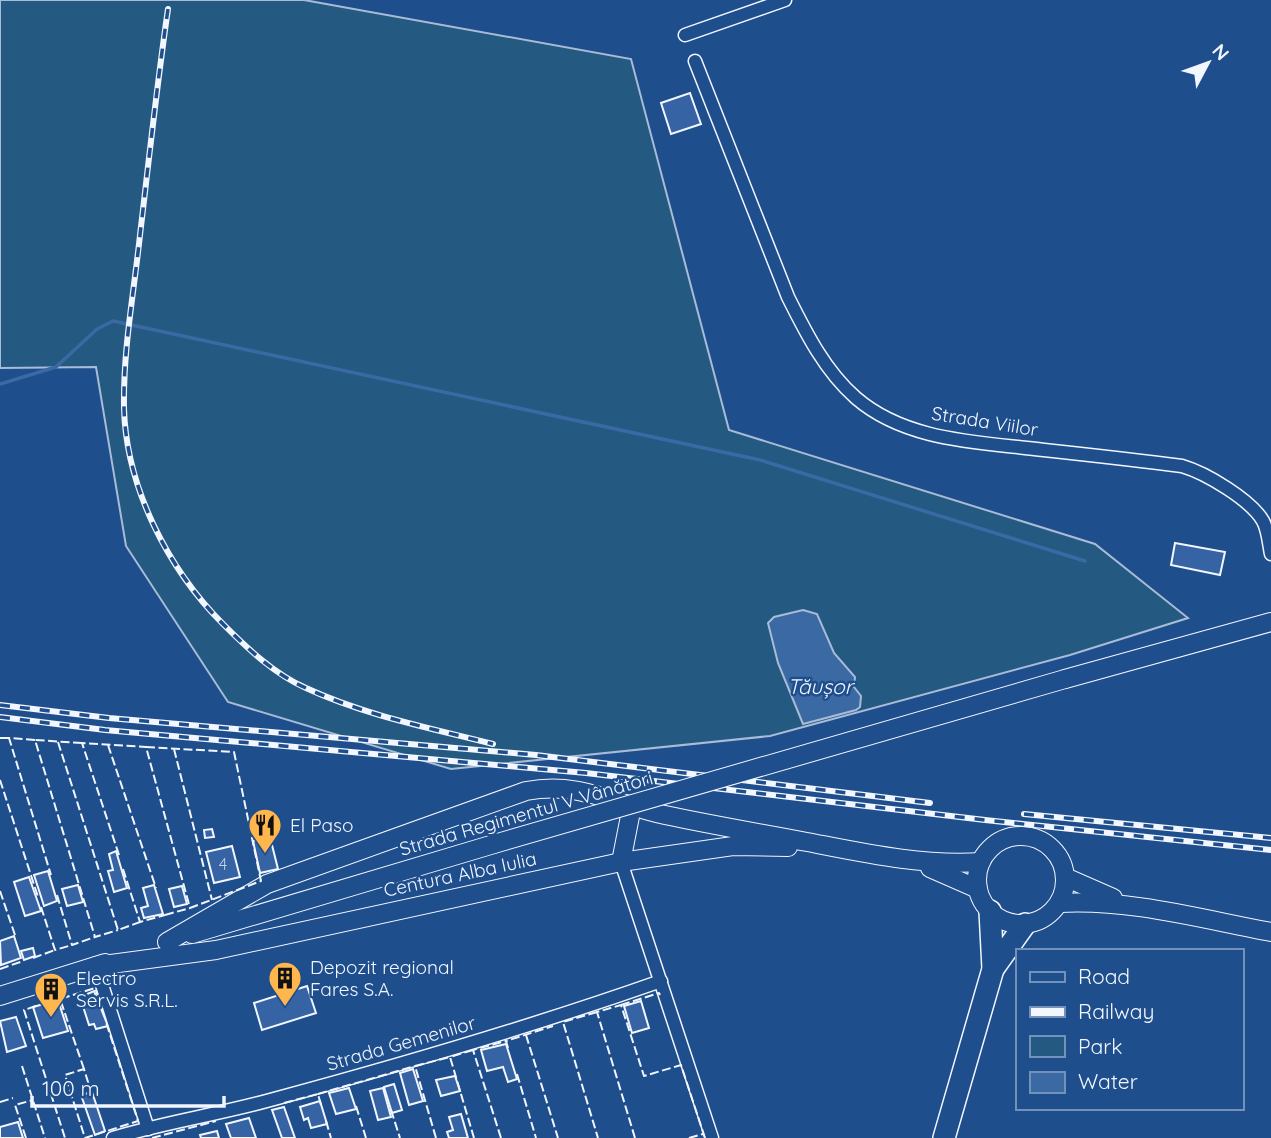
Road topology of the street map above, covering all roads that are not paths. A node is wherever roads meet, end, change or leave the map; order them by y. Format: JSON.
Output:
{"nodes":[{"id":1,"x":785,"y":0,"type":"edge"},
{"id":2,"x":685,"y":35,"type":"dead end"},
{"id":3,"x":695,"y":61,"type":"dead end"},
{"id":4,"x":1267,"y":521,"type":"edge"},
{"id":5,"x":1271,"y":554,"type":"edge"},
{"id":6,"x":1271,"y":622,"type":"edge"},
{"id":7,"x":632,"y":806,"type":"junction"},
{"id":8,"x":836,"y":848,"type":"junction"},
{"id":9,"x":904,"y":859,"type":"junction"},
{"id":10,"x":621,"y":862,"type":"junction"},
{"id":11,"x":981,"y":862,"type":"junction"},
{"id":12,"x":1065,"y":877,"type":"junction"},
{"id":13,"x":978,"y":889,"type":"junction"},
{"id":14,"x":1059,"y":903,"type":"junction"},
{"id":15,"x":1140,"y":907,"type":"junction"},
{"id":16,"x":990,"y":911,"type":"junction"},
{"id":17,"x":1025,"y":924,"type":"junction"},
{"id":18,"x":1271,"y":932,"type":"edge"},
{"id":19,"x":167,"y":942,"type":"junction"},
{"id":20,"x":96,"y":966,"type":"junction"},
{"id":21,"x":993,"y":969,"type":"junction"},
{"id":22,"x":660,"y":981,"type":"junction"},
{"id":23,"x":0,"y":996,"type":"edge"},
{"id":24,"x":148,"y":1129,"type":"junction"},
{"id":25,"x":113,"y":1138,"type":"edge"},
{"id":26,"x":712,"y":1138,"type":"edge"},
{"id":27,"x":944,"y":1138,"type":"edge"}],
"edges":[{"from":1,"to":2,"type":"street"},
{"from":3,"to":4,"type":"street","name":"Strada Viilor"},
{"from":4,"to":5,"type":"street","name":"Strada Viilor"},
{"from":6,"to":19,"type":"main road","name":"Strada Regimentul V Vânători","bridge":true},
{"from":7,"to":8,"type":"main road","name":"Centura Alba Iulia"},
{"from":7,"to":10,"type":"main road"},
{"from":7,"to":19,"type":"main road","name":"Centura Alba Iulia"},
{"from":8,"to":9,"type":"main road","name":"Centura Alba Iulia"},
{"from":8,"to":10,"type":"main road","name":"Centura Alba Iulia"},
{"from":9,"to":11,"type":"main road","name":"Centura Alba Iulia"},
{"from":9,"to":13,"type":"main road","name":"Centura Alba Iulia"},
{"from":10,"to":20,"type":"main road","name":"Centura Alba Iulia"},
{"from":10,"to":22,"type":"street"},
{"from":11,"to":12,"type":"main road"},
{"from":11,"to":13,"type":"main road"},
{"from":12,"to":14,"type":"main road"},
{"from":12,"to":15,"type":"main road"},
{"from":13,"to":16,"type":"main road"},
{"from":14,"to":15,"type":"main road"},
{"from":14,"to":17,"type":"main road"},
{"from":15,"to":18,"type":"main road"},
{"from":16,"to":17,"type":"main road"},
{"from":16,"to":21,"type":"highway"},
{"from":17,"to":21,"type":"highway"},
{"from":19,"to":20,"type":"main road","name":"Strada Regimentul V Vânători"},
{"from":20,"to":23,"type":"main road","name":"Strada Regimentul V Vânători"},
{"from":20,"to":24,"type":"street"},
{"from":21,"to":27,"type":"highway"},
{"from":22,"to":24,"type":"street","name":"Strada Gemenilor"},
{"from":22,"to":26,"type":"street"},
{"from":24,"to":25,"type":"street","name":"Strada Gemenilor"}]}
